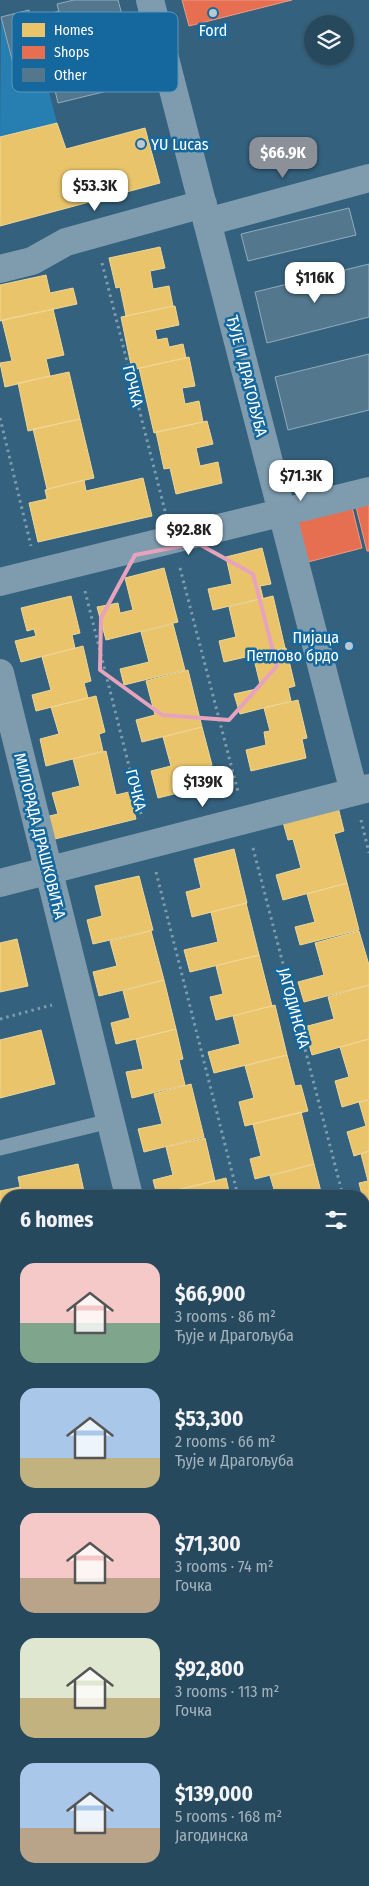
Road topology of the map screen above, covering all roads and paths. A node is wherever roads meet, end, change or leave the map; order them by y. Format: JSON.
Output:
{"nodes":[{"id":1,"x":174,"y":92,"type":"edge"},
{"id":2,"x":369,"y":178,"type":"edge"},
{"id":3,"x":205,"y":213,"type":"junction"},
{"id":4,"x":94,"y":234,"type":"junction"},
{"id":5,"x":0,"y":269,"type":"edge"},
{"id":6,"x":0,"y":418,"type":"edge"},
{"id":7,"x":369,"y":490,"type":"edge"},
{"id":8,"x":282,"y":512,"type":"junction"},
{"id":9,"x":172,"y":539,"type":"junction"},
{"id":10,"x":78,"y":563,"type":"junction"},
{"id":11,"x":38,"y":572,"type":"junction"},
{"id":12,"x":0,"y":582,"type":"edge"},
{"id":13,"x":0,"y":673,"type":"edge"},
{"id":14,"x":362,"y":790,"type":"edge"},
{"id":15,"x":245,"y":820,"type":"junction"},
{"id":16,"x":149,"y":844,"type":"junction"},
{"id":17,"x":369,"y":853,"type":"edge"},
{"id":18,"x":48,"y":871,"type":"junction"},
{"id":19,"x":0,"y":883,"type":"edge"},
{"id":20,"x":82,"y":998,"type":"junction"},
{"id":21,"x":0,"y":1019,"type":"edge"},
{"id":22,"x":110,"y":1121,"type":"junction"},
{"id":23,"x":0,"y":1148,"type":"edge"},
{"id":24,"x":127,"y":1190,"type":"edge"},
{"id":25,"x":236,"y":1190,"type":"edge"},
{"id":26,"x":341,"y":1190,"type":"edge"}],
"edges":[{"from":1,"to":3,"type":"street","name":"ЂУЈЕ И ДРАГОЉУБА"},
{"from":2,"to":3,"type":"street"},
{"from":3,"to":4,"type":"street"},
{"from":3,"to":8,"type":"street","name":"ЂУЈЕ И ДРАГОЉУБА"},
{"from":4,"to":5,"type":"street"},
{"from":4,"to":9,"type":"path","name":"ГОЧКА"},
{"from":6,"to":11,"type":"path"},
{"from":7,"to":8,"type":"street"},
{"from":8,"to":9,"type":"street"},
{"from":8,"to":14,"type":"street","name":"ЂУЈЕ И ДРАГОЉУБА"},
{"from":9,"to":10,"type":"street"},
{"from":9,"to":15,"type":"path","name":"ГОЧКА"},
{"from":10,"to":11,"type":"street"},
{"from":10,"to":16,"type":"path","name":"ГОЧКА"},
{"from":11,"to":12,"type":"street"},
{"from":13,"to":18,"type":"street","name":"МИЛОРАДА ДРАШКОВИЋА"},
{"from":14,"to":15,"type":"street"},
{"from":14,"to":17,"type":"path"},
{"from":15,"to":16,"type":"street"},
{"from":15,"to":26,"type":"path","name":"ЈАГОДИНСКА"},
{"from":16,"to":18,"type":"street"},
{"from":16,"to":25,"type":"path"},
{"from":18,"to":19,"type":"street"},
{"from":18,"to":20,"type":"street","name":"МИЛОРАДА ДРАШКОВИЋА"},
{"from":20,"to":21,"type":"path"},
{"from":20,"to":22,"type":"street","name":"МИЛОРАДА ДРАШКОВИЋА"},
{"from":22,"to":23,"type":"lane"},
{"from":22,"to":24,"type":"street","name":"МИЛОРАДА ДРАШКОВИЋА"}]}
